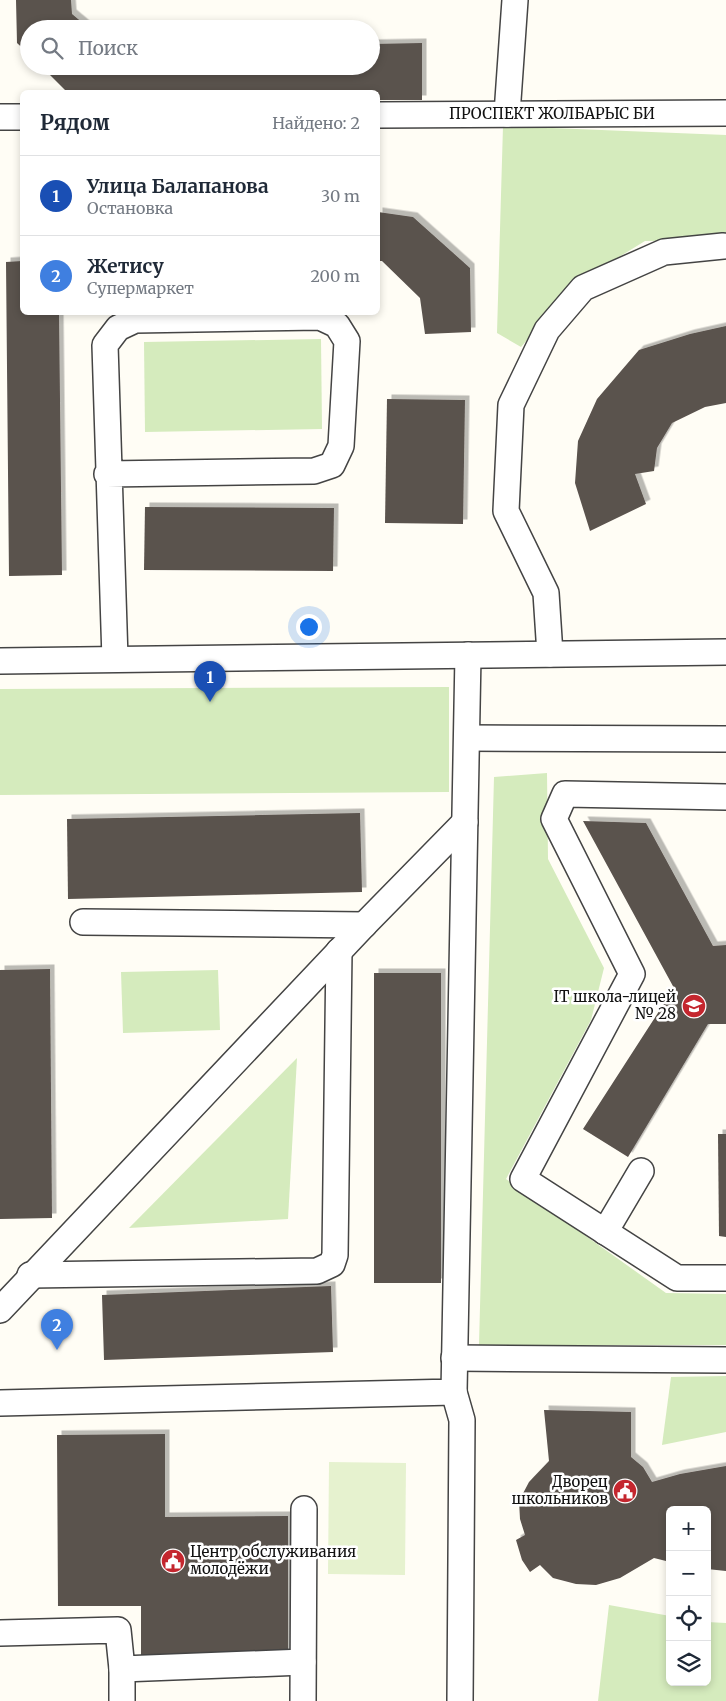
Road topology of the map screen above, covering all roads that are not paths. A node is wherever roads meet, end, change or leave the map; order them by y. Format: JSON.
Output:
{"nodes":[{"id":1,"x":515,"y":0,"type":"edge"},
{"id":2,"x":726,"y":113,"type":"edge"},
{"id":3,"x":507,"y":114,"type":"junction"},
{"id":4,"x":380,"y":115,"type":"edge"},
{"id":5,"x":0,"y":117,"type":"edge"},
{"id":6,"x":20,"y":117,"type":"edge"},
{"id":7,"x":723,"y":246,"type":"dead end"},
{"id":8,"x":107,"y":474,"type":"junction"},
{"id":9,"x":726,"y":652,"type":"edge"},
{"id":10,"x":550,"y":654,"type":"junction"},
{"id":11,"x":468,"y":655,"type":"junction"},
{"id":12,"x":115,"y":659,"type":"junction"},
{"id":13,"x":0,"y":661,"type":"edge"},
{"id":14,"x":467,"y":738,"type":"junction"},
{"id":15,"x":726,"y":739,"type":"edge"},
{"id":16,"x":726,"y":797,"type":"edge"},
{"id":17,"x":465,"y":822,"type":"junction"},
{"id":18,"x":83,"y":922,"type":"dead end"},
{"id":19,"x":364,"y":925,"type":"junction"},
{"id":20,"x":339,"y":951,"type":"junction"},
{"id":21,"x":641,"y":1171,"type":"dead end"},
{"id":22,"x":605,"y":1232,"type":"junction"},
{"id":23,"x":30,"y":1276,"type":"junction"},
{"id":24,"x":726,"y":1278,"type":"edge"},
{"id":25,"x":0,"y":1310,"type":"edge"},
{"id":26,"x":454,"y":1358,"type":"junction"},
{"id":27,"x":726,"y":1360,"type":"edge"},
{"id":28,"x":454,"y":1392,"type":"junction"},
{"id":29,"x":0,"y":1403,"type":"edge"},
{"id":30,"x":304,"y":1509,"type":"dead end"},
{"id":31,"x":0,"y":1633,"type":"edge"},
{"id":32,"x":303,"y":1662,"type":"junction"},
{"id":33,"x":122,"y":1669,"type":"junction"},
{"id":34,"x":122,"y":1701,"type":"edge"},
{"id":35,"x":303,"y":1701,"type":"edge"},
{"id":36,"x":460,"y":1701,"type":"edge"}],
"edges":[{"from":1,"to":3,"type":"street"},
{"from":2,"to":3,"type":"street","name":"ПРОСПЕКТ ЖОЛБАРЫС БИ"},
{"from":3,"to":4,"type":"street","name":"ПРОСПЕКТ ЖОЛБАРЫС БИ"},
{"from":5,"to":6,"type":"street"},
{"from":7,"to":10,"type":"street"},
{"from":8,"to":8,"type":"street"},
{"from":8,"to":12,"type":"street"},
{"from":9,"to":10,"type":"street"},
{"from":10,"to":11,"type":"street"},
{"from":11,"to":12,"type":"street"},
{"from":11,"to":14,"type":"street"},
{"from":12,"to":13,"type":"street"},
{"from":14,"to":15,"type":"street"},
{"from":14,"to":17,"type":"street"},
{"from":16,"to":22,"type":"street"},
{"from":17,"to":19,"type":"street"},
{"from":17,"to":26,"type":"street"},
{"from":18,"to":19,"type":"street"},
{"from":19,"to":20,"type":"street"},
{"from":20,"to":23,"type":"street"},
{"from":20,"to":23,"type":"street"},
{"from":21,"to":22,"type":"street"},
{"from":22,"to":24,"type":"street"},
{"from":23,"to":25,"type":"street"},
{"from":26,"to":27,"type":"street"},
{"from":26,"to":28,"type":"street"},
{"from":28,"to":29,"type":"street"},
{"from":28,"to":36,"type":"street"},
{"from":30,"to":32,"type":"street"},
{"from":31,"to":33,"type":"street"},
{"from":32,"to":33,"type":"street"},
{"from":32,"to":35,"type":"street"},
{"from":33,"to":34,"type":"street"}]}
